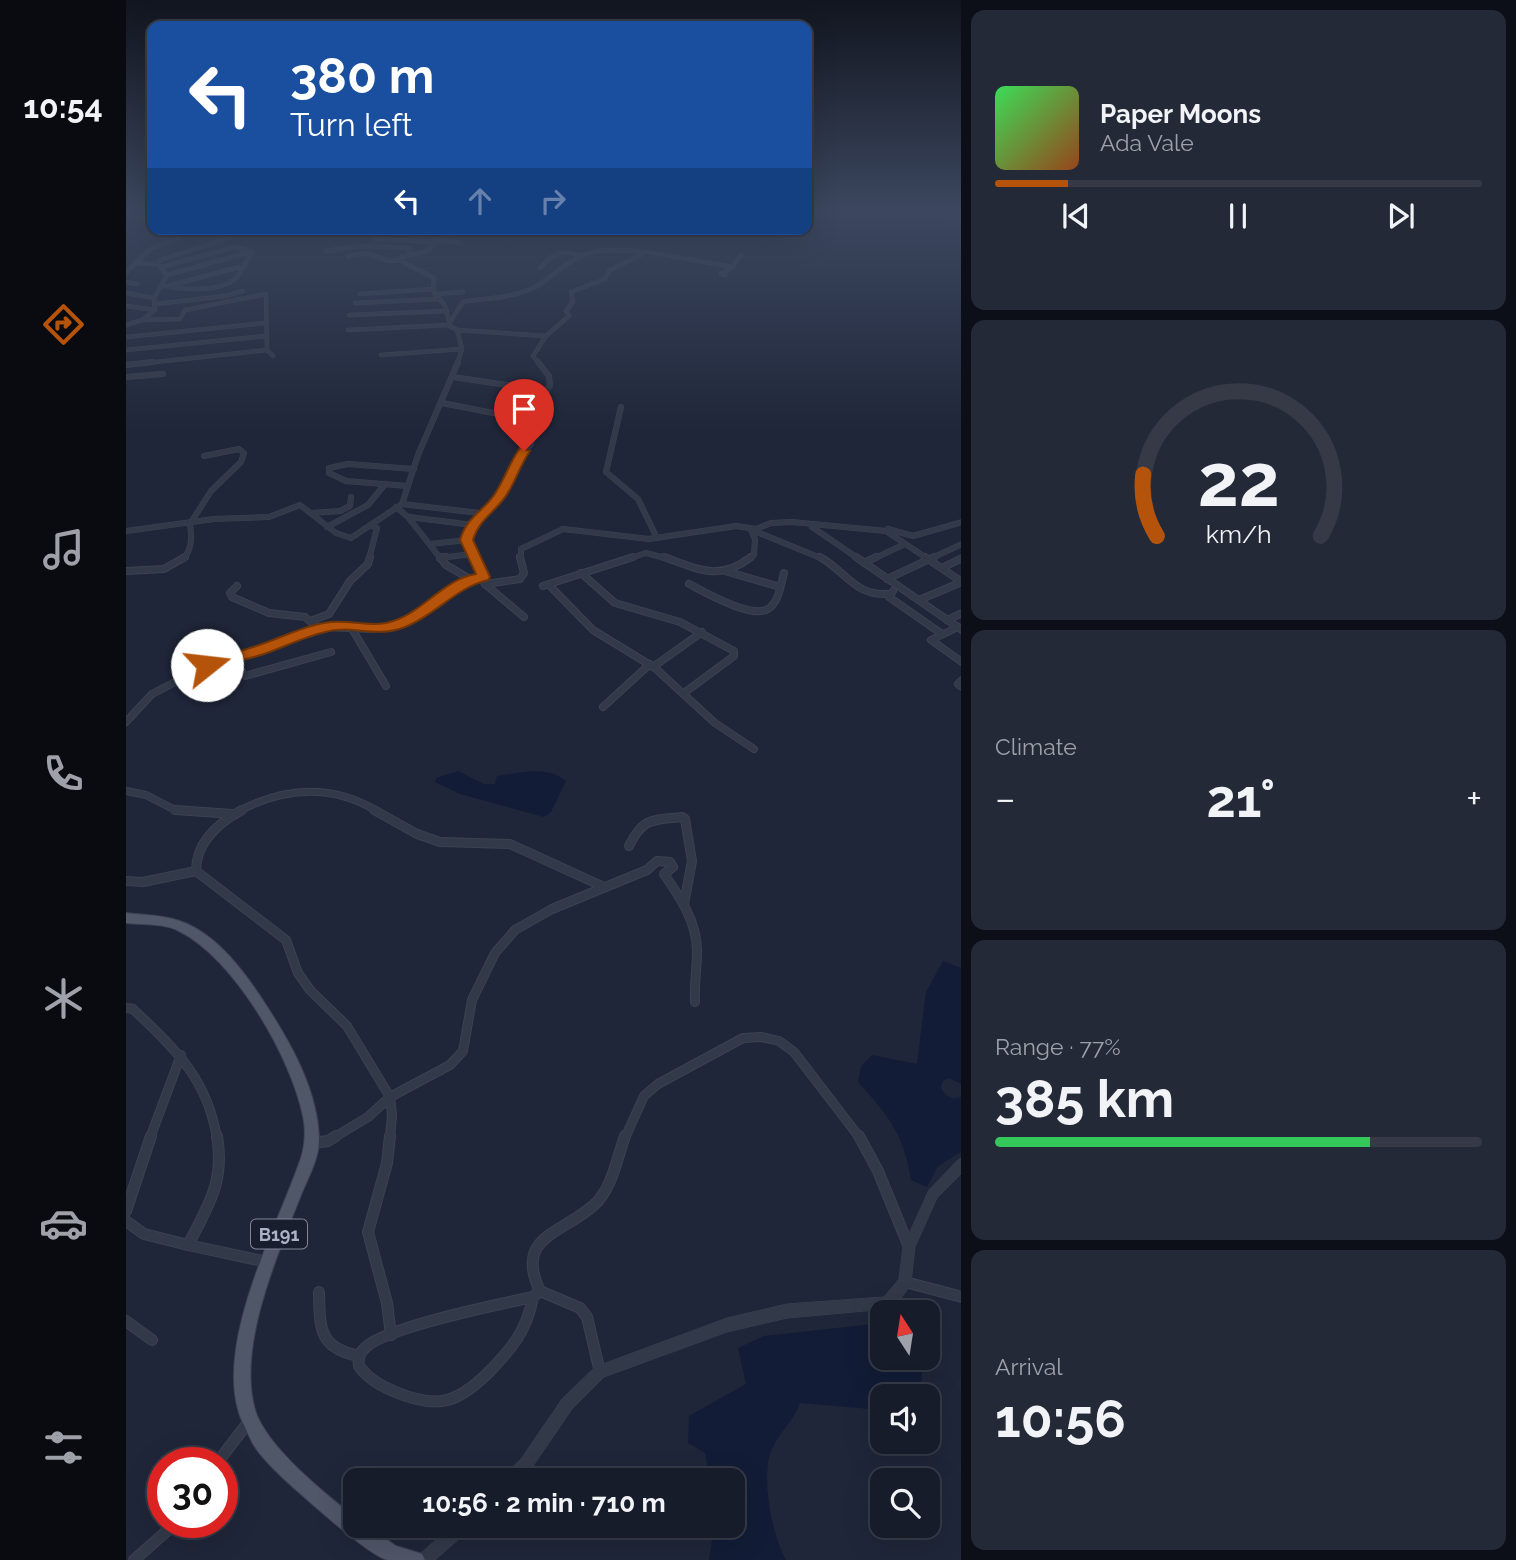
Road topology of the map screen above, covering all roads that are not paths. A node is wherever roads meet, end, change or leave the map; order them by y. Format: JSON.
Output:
{"nodes":[{"id":1,"x":170,"y":285,"type":"edge"},
{"id":2,"x":219,"y":285,"type":"edge"},
{"id":3,"x":435,"y":285,"type":"edge"},
{"id":4,"x":538,"y":285,"type":"edge"},
{"id":5,"x":590,"y":285,"type":"edge"},
{"id":6,"x":165,"y":286,"type":"junction"},
{"id":7,"x":243,"y":291,"type":"dead end"},
{"id":8,"x":463,"y":292,"type":"dead end"},
{"id":9,"x":126,"y":293,"type":"edge"},
{"id":10,"x":360,"y":294,"type":"dead end"},
{"id":11,"x":436,"y":294,"type":"junction"},
{"id":12,"x":155,"y":298,"type":"junction"},
{"id":13,"x":355,"y":303,"type":"dead end"},
{"id":14,"x":155,"y":304,"type":"junction"},
{"id":15,"x":126,"y":306,"type":"edge"},
{"id":16,"x":155,"y":310,"type":"junction"},
{"id":17,"x":447,"y":311,"type":"junction"},
{"id":18,"x":349,"y":315,"type":"dead end"},
{"id":19,"x":142,"y":320,"type":"junction"},
{"id":20,"x":265,"y":323,"type":"junction"},
{"id":21,"x":449,"y":323,"type":"junction"},
{"id":22,"x":126,"y":325,"type":"edge"},
{"id":23,"x":348,"y":330,"type":"dead end"},
{"id":24,"x":457,"y":330,"type":"junction"},
{"id":25,"x":152,"y":336,"type":"junction"},
{"id":26,"x":266,"y":336,"type":"junction"},
{"id":27,"x":546,"y":336,"type":"junction"},
{"id":28,"x":126,"y":337,"type":"edge"},
{"id":29,"x":152,"y":348,"type":"junction"},
{"id":30,"x":462,"y":349,"type":"junction"},
{"id":31,"x":126,"y":350,"type":"edge"},
{"id":32,"x":267,"y":350,"type":"junction"},
{"id":33,"x":381,"y":355,"type":"dead end"},
{"id":34,"x":273,"y":356,"type":"dead end"},
{"id":35,"x":126,"y":365,"type":"edge"},
{"id":36,"x":163,"y":374,"type":"dead end"},
{"id":37,"x":126,"y":377,"type":"edge"},
{"id":38,"x":453,"y":377,"type":"junction"},
{"id":39,"x":547,"y":391,"type":"junction"},
{"id":40,"x":442,"y":403,"type":"junction"},
{"id":41,"x":621,"y":407,"type":"dead end"},
{"id":42,"x":537,"y":417,"type":"junction"},
{"id":43,"x":204,"y":456,"type":"dead end"},
{"id":44,"x":414,"y":469,"type":"junction"},
{"id":45,"x":385,"y":484,"type":"junction"},
{"id":46,"x":408,"y":486,"type":"junction"},
{"id":47,"x":351,"y":498,"type":"dead end"},
{"id":48,"x":399,"y":505,"type":"junction"},
{"id":49,"x":312,"y":513,"type":"junction"},
{"id":50,"x":480,"y":513,"type":"junction"},
{"id":51,"x":408,"y":517,"type":"junction"},
{"id":52,"x":192,"y":522,"type":"junction"},
{"id":53,"x":961,"y":522,"type":"edge"},
{"id":54,"x":370,"y":525,"type":"junction"},
{"id":55,"x":473,"y":525,"type":"junction"},
{"id":56,"x":808,"y":525,"type":"junction"},
{"id":57,"x":327,"y":527,"type":"junction"},
{"id":58,"x":878,"y":529,"type":"junction"},
{"id":59,"x":751,"y":530,"type":"junction"},
{"id":60,"x":126,"y":531,"type":"edge"},
{"id":61,"x":657,"y":538,"type":"junction"},
{"id":62,"x":467,"y":540,"type":"junction"},
{"id":63,"x":430,"y":544,"type":"junction"},
{"id":64,"x":905,"y":544,"type":"junction"},
{"id":65,"x":961,"y":544,"type":"edge"},
{"id":66,"x":472,"y":554,"type":"junction"},
{"id":67,"x":440,"y":558,"type":"junction"},
{"id":68,"x":961,"y":558,"type":"edge"},
{"id":69,"x":929,"y":560,"type":"junction"},
{"id":70,"x":864,"y":563,"type":"junction"},
{"id":71,"x":942,"y":568,"type":"junction"},
{"id":72,"x":126,"y":571,"type":"edge"},
{"id":73,"x":724,"y":571,"type":"junction"},
{"id":74,"x":581,"y":573,"type":"junction"},
{"id":75,"x":784,"y":573,"type":"dead end"},
{"id":76,"x":470,"y":579,"type":"junction"},
{"id":77,"x":887,"y":579,"type":"junction"},
{"id":78,"x":484,"y":580,"type":"junction"},
{"id":79,"x":689,"y":584,"type":"dead end"},
{"id":80,"x":237,"y":586,"type":"dead end"},
{"id":81,"x":780,"y":587,"type":"junction"},
{"id":82,"x":899,"y":587,"type":"junction"},
{"id":83,"x":890,"y":594,"type":"junction"},
{"id":84,"x":919,"y":600,"type":"junction"},
{"id":85,"x":961,"y":613,"type":"edge"},
{"id":86,"x":524,"y":617,"type":"dead end"},
{"id":87,"x":947,"y":620,"type":"junction"},
{"id":88,"x":314,"y":627,"type":"junction"},
{"id":89,"x":351,"y":627,"type":"junction"},
{"id":90,"x":960,"y":629,"type":"edge"},
{"id":91,"x":702,"y":632,"type":"junction"},
{"id":92,"x":942,"y":634,"type":"junction"},
{"id":93,"x":331,"y":652,"type":"dead end"},
{"id":94,"x":232,"y":657,"type":"junction"},
{"id":95,"x":961,"y":662,"type":"edge"},
{"id":96,"x":652,"y":666,"type":"junction"},
{"id":97,"x":961,"y":680,"type":"edge"},
{"id":98,"x":386,"y":686,"type":"dead end"},
{"id":99,"x":961,"y":687,"type":"edge"},
{"id":100,"x":684,"y":693,"type":"junction"},
{"id":101,"x":603,"y":707,"type":"dead end"},
{"id":102,"x":126,"y":722,"type":"edge"},
{"id":103,"x":754,"y":749,"type":"dead end"},
{"id":104,"x":126,"y":791,"type":"edge"},
{"id":105,"x":233,"y":814,"type":"junction"},
{"id":106,"x":629,"y":846,"type":"dead end"},
{"id":107,"x":196,"y":871,"type":"junction"},
{"id":108,"x":126,"y":881,"type":"edge"},
{"id":109,"x":604,"y":887,"type":"junction"},
{"id":110,"x":684,"y":905,"type":"junction"},
{"id":111,"x":126,"y":918,"type":"edge"},
{"id":112,"x":695,"y":1002,"type":"dead end"},
{"id":113,"x":126,"y":1007,"type":"edge"},
{"id":114,"x":181,"y":1055,"type":"junction"},
{"id":115,"x":390,"y":1097,"type":"junction"},
{"id":116,"x":312,"y":1143,"type":"junction"},
{"id":117,"x":961,"y":1164,"type":"edge"},
{"id":118,"x":126,"y":1211,"type":"edge"},
{"id":119,"x":126,"y":1221,"type":"edge"},
{"id":120,"x":188,"y":1245,"type":"junction"},
{"id":121,"x":909,"y":1247,"type":"junction"},
{"id":122,"x":269,"y":1262,"type":"junction"},
{"id":123,"x":905,"y":1282,"type":"junction"},
{"id":124,"x":319,"y":1292,"type":"dead end"},
{"id":125,"x":536,"y":1294,"type":"junction"},
{"id":126,"x":961,"y":1297,"type":"edge"},
{"id":127,"x":126,"y":1321,"type":"edge"},
{"id":128,"x":391,"y":1335,"type":"junction"},
{"id":129,"x":152,"y":1339,"type":"dead end"},
{"id":130,"x":358,"y":1356,"type":"junction"},
{"id":131,"x":600,"y":1372,"type":"junction"},
{"id":132,"x":250,"y":1420,"type":"junction"},
{"id":133,"x":229,"y":1447,"type":"edge"},
{"id":134,"x":522,"y":1468,"type":"edge"},
{"id":135,"x":159,"y":1538,"type":"edge"},
{"id":136,"x":449,"y":1538,"type":"edge"},
{"id":137,"x":389,"y":1557,"type":"edge"},
{"id":138,"x":134,"y":1560,"type":"edge"},
{"id":139,"x":416,"y":1560,"type":"edge"},
{"id":140,"x":424,"y":1560,"type":"edge"}],
"edges":[{"from":1,"to":6,"type":"street"},
{"from":2,"to":6,"type":"street"},
{"from":3,"to":11,"type":"street"},
{"from":4,"to":21,"type":"street"},
{"from":5,"to":27,"type":"street"},
{"from":6,"to":12,"type":"street"},
{"from":7,"to":14,"type":"street"},
{"from":8,"to":11,"type":"street"},
{"from":9,"to":12,"type":"street"},
{"from":10,"to":11,"type":"street"},
{"from":11,"to":13,"type":"street"},
{"from":11,"to":17,"type":"street"},
{"from":12,"to":14,"type":"street"},
{"from":14,"to":16,"type":"street"},
{"from":15,"to":16,"type":"street"},
{"from":16,"to":19,"type":"street"},
{"from":17,"to":18,"type":"street"},
{"from":17,"to":21,"type":"street"},
{"from":19,"to":20,"type":"street"},
{"from":19,"to":22,"type":"street"},
{"from":20,"to":25,"type":"street"},
{"from":20,"to":26,"type":"street"},
{"from":21,"to":23,"type":"street"},
{"from":21,"to":24,"type":"street"},
{"from":24,"to":27,"type":"street"},
{"from":24,"to":30,"type":"street"},
{"from":25,"to":28,"type":"street"},
{"from":25,"to":29,"type":"street"},
{"from":26,"to":29,"type":"street"},
{"from":26,"to":32,"type":"street"},
{"from":27,"to":39,"type":"street"},
{"from":29,"to":31,"type":"street"},
{"from":30,"to":33,"type":"street"},
{"from":30,"to":38,"type":"street"},
{"from":32,"to":34,"type":"street"},
{"from":32,"to":35,"type":"street"},
{"from":36,"to":37,"type":"street"},
{"from":38,"to":39,"type":"street"},
{"from":38,"to":40,"type":"street"},
{"from":39,"to":42,"type":"street"},
{"from":40,"to":42,"type":"street"},
{"from":40,"to":44,"type":"street"},
{"from":41,"to":61,"type":"street"},
{"from":42,"to":50,"type":"street"},
{"from":43,"to":52,"type":"street"},
{"from":44,"to":45,"type":"street"},
{"from":44,"to":46,"type":"street"},
{"from":45,"to":46,"type":"street"},
{"from":45,"to":57,"type":"street"},
{"from":46,"to":48,"type":"street"},
{"from":47,"to":49,"type":"street"},
{"from":48,"to":50,"type":"street"},
{"from":48,"to":51,"type":"street"},
{"from":48,"to":54,"type":"street"},
{"from":49,"to":52,"type":"street"},
{"from":49,"to":57,"type":"street"},
{"from":50,"to":55,"type":"street"},
{"from":51,"to":55,"type":"street"},
{"from":51,"to":63,"type":"street"},
{"from":52,"to":60,"type":"street"},
{"from":52,"to":72,"type":"street"},
{"from":53,"to":58,"type":"street"},
{"from":54,"to":57,"type":"street"},
{"from":54,"to":88,"type":"street"},
{"from":55,"to":62,"type":"street"},
{"from":56,"to":58,"type":"street"},
{"from":56,"to":59,"type":"street"},
{"from":56,"to":70,"type":"street"},
{"from":58,"to":64,"type":"street"},
{"from":59,"to":61,"type":"street"},
{"from":59,"to":73,"type":"street"},
{"from":59,"to":83,"type":"street"},
{"from":61,"to":78,"type":"street"},
{"from":62,"to":63,"type":"street"},
{"from":62,"to":66,"type":"street"},
{"from":63,"to":67,"type":"street"},
{"from":64,"to":69,"type":"street"},
{"from":64,"to":70,"type":"street"},
{"from":65,"to":69,"type":"street"},
{"from":66,"to":67,"type":"street"},
{"from":66,"to":78,"type":"street"},
{"from":67,"to":76,"type":"street"},
{"from":68,"to":71,"type":"street"},
{"from":69,"to":71,"type":"street"},
{"from":69,"to":77,"type":"street"},
{"from":70,"to":77,"type":"street"},
{"from":71,"to":84,"type":"street"},
{"from":73,"to":74,"type":"street"},
{"from":73,"to":81,"type":"street"},
{"from":74,"to":91,"type":"street"},
{"from":74,"to":96,"type":"street"},
{"from":75,"to":81,"type":"street"},
{"from":76,"to":78,"type":"street"},
{"from":76,"to":89,"type":"street"},
{"from":77,"to":82,"type":"street"},
{"from":78,"to":86,"type":"street"},
{"from":79,"to":81,"type":"street"},
{"from":80,"to":88,"type":"street"},
{"from":82,"to":83,"type":"street"},
{"from":82,"to":84,"type":"street"},
{"from":83,"to":92,"type":"street"},
{"from":84,"to":87,"type":"street"},
{"from":85,"to":87,"type":"street"},
{"from":87,"to":90,"type":"street"},
{"from":88,"to":89,"type":"street"},
{"from":88,"to":94,"type":"street"},
{"from":89,"to":98,"type":"street"},
{"from":90,"to":92,"type":"street"},
{"from":91,"to":96,"type":"street"},
{"from":91,"to":100,"type":"street"},
{"from":92,"to":95,"type":"street"},
{"from":93,"to":94,"type":"street"},
{"from":94,"to":102,"type":"street"},
{"from":96,"to":100,"type":"street"},
{"from":96,"to":101,"type":"street"},
{"from":97,"to":99,"type":"street"},
{"from":100,"to":103,"type":"street"},
{"from":104,"to":105,"type":"street"},
{"from":105,"to":107,"type":"street"},
{"from":105,"to":109,"type":"street"},
{"from":106,"to":110,"type":"street"},
{"from":107,"to":108,"type":"street"},
{"from":107,"to":115,"type":"street"},
{"from":109,"to":110,"type":"street"},
{"from":109,"to":115,"type":"street"},
{"from":110,"to":112,"type":"street"},
{"from":111,"to":116,"type":"main road","number":"B191"},
{"from":113,"to":114,"type":"street"},
{"from":114,"to":118,"type":"street"},
{"from":114,"to":120,"type":"street"},
{"from":115,"to":116,"type":"street"},
{"from":115,"to":128,"type":"street"},
{"from":116,"to":122,"type":"main road","number":"B191"},
{"from":117,"to":121,"type":"street"},
{"from":119,"to":120,"type":"street"},
{"from":120,"to":122,"type":"street"},
{"from":121,"to":123,"type":"street"},
{"from":121,"to":125,"type":"street"},
{"from":122,"to":132,"type":"main road","number":"B191"},
{"from":123,"to":126,"type":"street"},
{"from":123,"to":131,"type":"street"},
{"from":124,"to":130,"type":"street"},
{"from":125,"to":128,"type":"street"},
{"from":125,"to":130,"type":"street"},
{"from":125,"to":131,"type":"street"},
{"from":127,"to":129,"type":"street"},
{"from":128,"to":130,"type":"street"},
{"from":131,"to":134,"type":"street"},
{"from":132,"to":133,"type":"street"},
{"from":132,"to":137,"type":"main road","number":"B191"},
{"from":135,"to":138,"type":"street"},
{"from":136,"to":140,"type":"street"},
{"from":137,"to":139,"type":"main road","number":"B191"}]}
